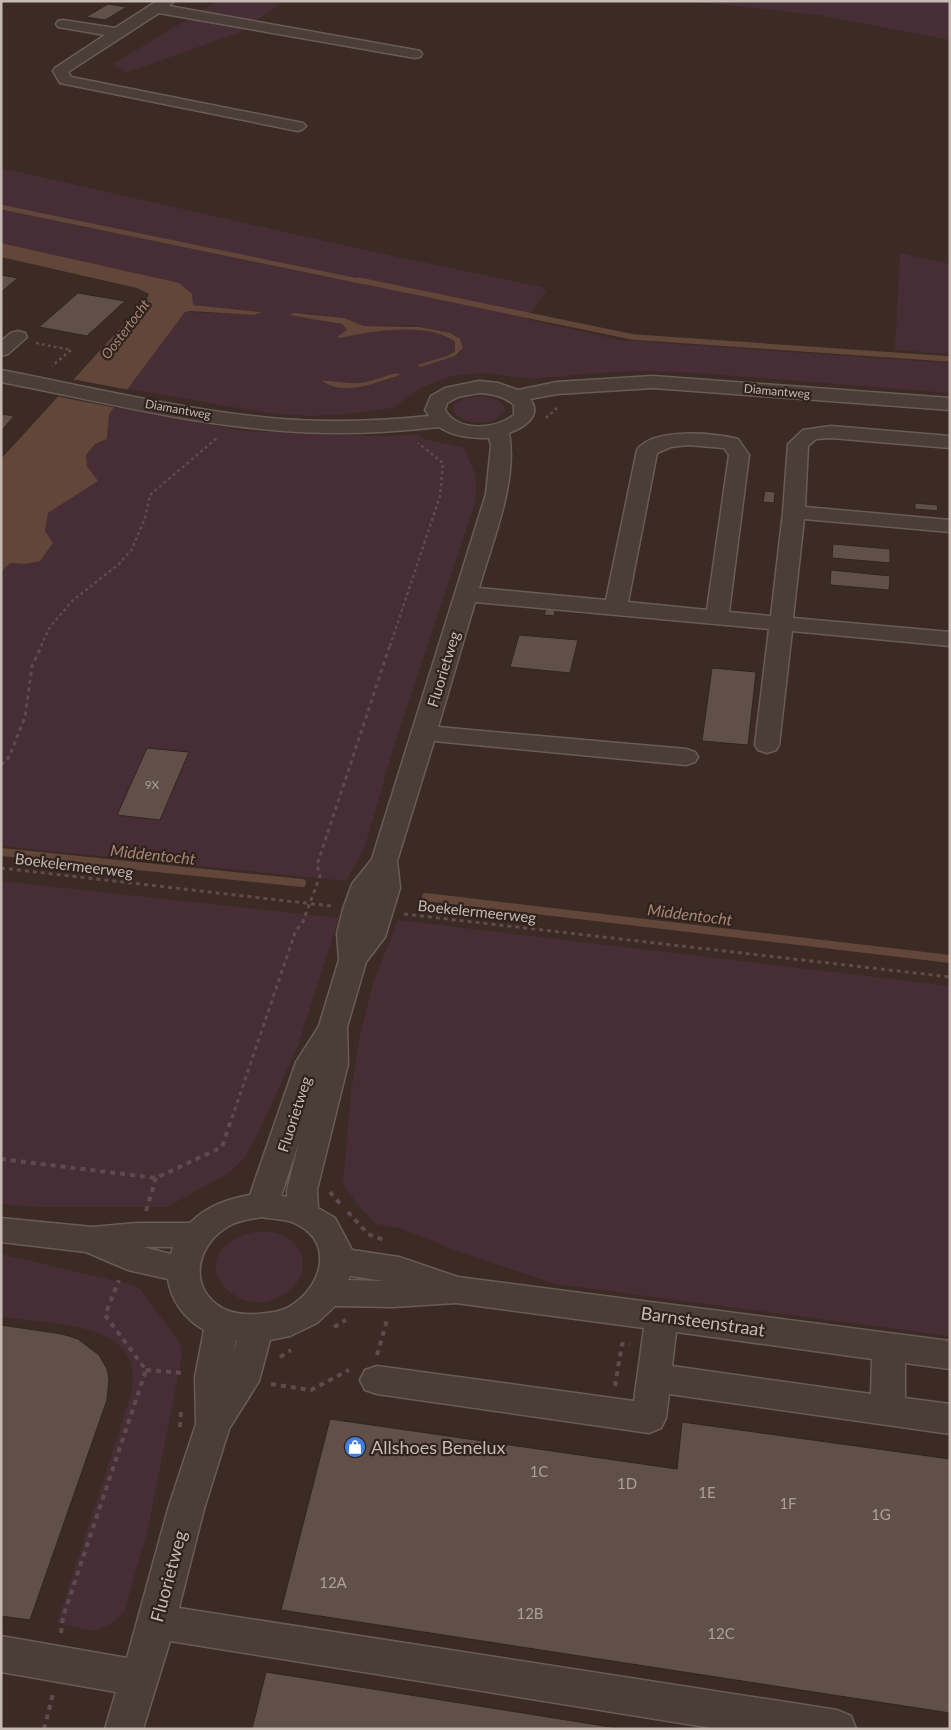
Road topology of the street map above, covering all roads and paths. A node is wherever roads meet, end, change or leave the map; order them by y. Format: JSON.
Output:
{"nodes":[{"id":1,"x":161,"y":5,"type":"edge"},
{"id":2,"x":63,"y":24,"type":"dead end"},
{"id":3,"x":117,"y":32,"type":"junction"},
{"id":4,"x":415,"y":54,"type":"dead end"},
{"id":5,"x":298,"y":126,"type":"dead end"},
{"id":6,"x":11,"y":342,"type":"edge"},
{"id":7,"x":1,"y":376,"type":"edge"},
{"id":8,"x":33,"y":382,"type":"junction"},
{"id":9,"x":520,"y":400,"type":"junction"},
{"id":10,"x":950,"y":404,"type":"edge"},
{"id":11,"x":437,"y":415,"type":"junction"},
{"id":12,"x":235,"y":419,"type":"junction"},
{"id":13,"x":498,"y":430,"type":"junction"},
{"id":14,"x":476,"y":432,"type":"junction"},
{"id":15,"x":414,"y":439,"type":"dead end"},
{"id":16,"x":950,"y":442,"type":"edge"},
{"id":17,"x":497,"y":476,"type":"junction"},
{"id":18,"x":794,"y":512,"type":"junction"},
{"id":19,"x":950,"y":526,"type":"edge"},
{"id":20,"x":466,"y":594,"type":"junction"},
{"id":21,"x":616,"y":608,"type":"junction"},
{"id":22,"x":717,"y":618,"type":"junction"},
{"id":23,"x":781,"y":624,"type":"junction"},
{"id":24,"x":950,"y":639,"type":"edge"},
{"id":25,"x":424,"y":733,"type":"junction"},
{"id":26,"x":767,"y":745,"type":"dead end"},
{"id":27,"x":686,"y":757,"type":"dead end"},
{"id":28,"x":1,"y":765,"type":"edge"},
{"id":29,"x":1,"y":868,"type":"edge"},
{"id":30,"x":310,"y":903,"type":"junction"},
{"id":31,"x":368,"y":910,"type":"junction"},
{"id":32,"x":950,"y":978,"type":"edge"},
{"id":33,"x":333,"y":1027,"type":"junction"},
{"id":34,"x":1,"y":1159,"type":"edge"},
{"id":35,"x":308,"y":1168,"type":"junction"},
{"id":36,"x":156,"y":1178,"type":"junction"},
{"id":37,"x":262,"y":1205,"type":"junction"},
{"id":38,"x":303,"y":1212,"type":"junction"},
{"id":39,"x":1,"y":1230,"type":"edge"},
{"id":40,"x":196,"y":1235,"type":"junction"},
{"id":41,"x":132,"y":1246,"type":"junction"},
{"id":42,"x":337,"y":1261,"type":"junction"},
{"id":43,"x":389,"y":1268,"type":"junction"},
{"id":44,"x":182,"y":1270,"type":"junction"},
{"id":45,"x":456,"y":1290,"type":"junction"},
{"id":46,"x":327,"y":1294,"type":"junction"},
{"id":47,"x":354,"y":1316,"type":"dead end"},
{"id":48,"x":662,"y":1316,"type":"junction"},
{"id":49,"x":222,"y":1324,"type":"junction"},
{"id":50,"x":257,"y":1328,"type":"junction"},
{"id":51,"x":330,"y":1329,"type":"dead end"},
{"id":52,"x":889,"y":1346,"type":"junction"},
{"id":53,"x":297,"y":1347,"type":"dead end"},
{"id":54,"x":950,"y":1354,"type":"edge"},
{"id":55,"x":243,"y":1374,"type":"junction"},
{"id":56,"x":654,"y":1378,"type":"junction"},
{"id":57,"x":378,"y":1380,"type":"dead end"},
{"id":58,"x":888,"y":1411,"type":"junction"},
{"id":59,"x":950,"y":1419,"type":"edge"},
{"id":60,"x":213,"y":1424,"type":"junction"},
{"id":61,"x":157,"y":1622,"type":"junction"},
{"id":62,"x":1,"y":1654,"type":"edge"},
{"id":63,"x":57,"y":1664,"type":"junction"},
{"id":64,"x":140,"y":1678,"type":"junction"},
{"id":65,"x":44,"y":1729,"type":"edge"},
{"id":66,"x":124,"y":1729,"type":"edge"},
{"id":67,"x":836,"y":1729,"type":"edge"}],
"edges":[{"from":1,"to":3,"type":"street"},
{"from":1,"to":4,"type":"street"},
{"from":2,"to":3,"type":"street"},
{"from":3,"to":5,"type":"street"},
{"from":6,"to":8,"type":"path"},
{"from":7,"to":8,"type":"street","name":"Diamantweg"},
{"from":8,"to":12,"type":"street","name":"Diamantweg"},
{"from":9,"to":10,"type":"street","name":"Diamantweg"},
{"from":9,"to":11,"type":"street"},
{"from":9,"to":13,"type":"street"},
{"from":11,"to":12,"type":"street","name":"Diamantweg"},
{"from":11,"to":14,"type":"street"},
{"from":12,"to":28,"type":"path"},
{"from":13,"to":14,"type":"street"},
{"from":13,"to":17,"type":"street","name":"Fluorietweg"},
{"from":14,"to":17,"type":"street"},
{"from":15,"to":30,"type":"path"},
{"from":16,"to":18,"type":"street"},
{"from":17,"to":20,"type":"street","name":"Fluorietweg"},
{"from":18,"to":19,"type":"street"},
{"from":18,"to":23,"type":"street"},
{"from":20,"to":21,"type":"street"},
{"from":20,"to":25,"type":"street","name":"Fluorietweg"},
{"from":21,"to":22,"type":"street"},
{"from":21,"to":22,"type":"street"},
{"from":22,"to":23,"type":"street"},
{"from":23,"to":24,"type":"street"},
{"from":23,"to":26,"type":"street"},
{"from":25,"to":27,"type":"street"},
{"from":25,"to":31,"type":"street","name":"Fluorietweg"},
{"from":29,"to":30,"type":"path","name":"Boekelermeerweg"},
{"from":30,"to":31,"type":"path","name":"Boekelermeerweg"},
{"from":30,"to":36,"type":"path"},
{"from":31,"to":32,"type":"path","name":"Boekelermeerweg"},
{"from":31,"to":33,"type":"street","name":"Fluorietweg"},
{"from":33,"to":35,"type":"street","name":"Fluorietweg"},
{"from":33,"to":37,"type":"street","name":"Fluorietweg"},
{"from":34,"to":36,"type":"path"},
{"from":35,"to":38,"type":"street","name":"Fluorietweg"},
{"from":35,"to":43,"type":"path"},
{"from":36,"to":41,"type":"path"},
{"from":37,"to":38,"type":"street"},
{"from":37,"to":40,"type":"street"},
{"from":38,"to":42,"type":"street"},
{"from":39,"to":41,"type":"street"},
{"from":40,"to":41,"type":"street"},
{"from":40,"to":44,"type":"street"},
{"from":41,"to":44,"type":"street"},
{"from":41,"to":63,"type":"path"},
{"from":42,"to":43,"type":"street","name":"Barnsteenstraat"},
{"from":42,"to":46,"type":"street"},
{"from":43,"to":45,"type":"street","name":"Barnsteenstraat"},
{"from":44,"to":49,"type":"street"},
{"from":45,"to":46,"type":"street","name":"Barnsteenstraat"},
{"from":45,"to":48,"type":"street","name":"Barnsteenstraat"},
{"from":46,"to":50,"type":"street"},
{"from":47,"to":51,"type":"path"},
{"from":48,"to":52,"type":"street","name":"Barnsteenstraat"},
{"from":48,"to":56,"type":"street"},
{"from":49,"to":50,"type":"street"},
{"from":49,"to":60,"type":"street","name":"Fluorietweg"},
{"from":50,"to":55,"type":"street","name":"Fluorietweg"},
{"from":52,"to":54,"type":"street","name":"Barnsteenstraat"},
{"from":52,"to":58,"type":"street"},
{"from":53,"to":55,"type":"path"},
{"from":55,"to":60,"type":"street","name":"Fluorietweg"},
{"from":56,"to":57,"type":"street"},
{"from":56,"to":58,"type":"street"},
{"from":58,"to":59,"type":"street"},
{"from":60,"to":61,"type":"street","name":"Fluorietweg"},
{"from":61,"to":64,"type":"street","name":"Fluorietweg"},
{"from":61,"to":67,"type":"street"},
{"from":62,"to":63,"type":"street"},
{"from":63,"to":64,"type":"street"},
{"from":63,"to":65,"type":"path"},
{"from":64,"to":66,"type":"street","name":"Fluorietweg"}]}
